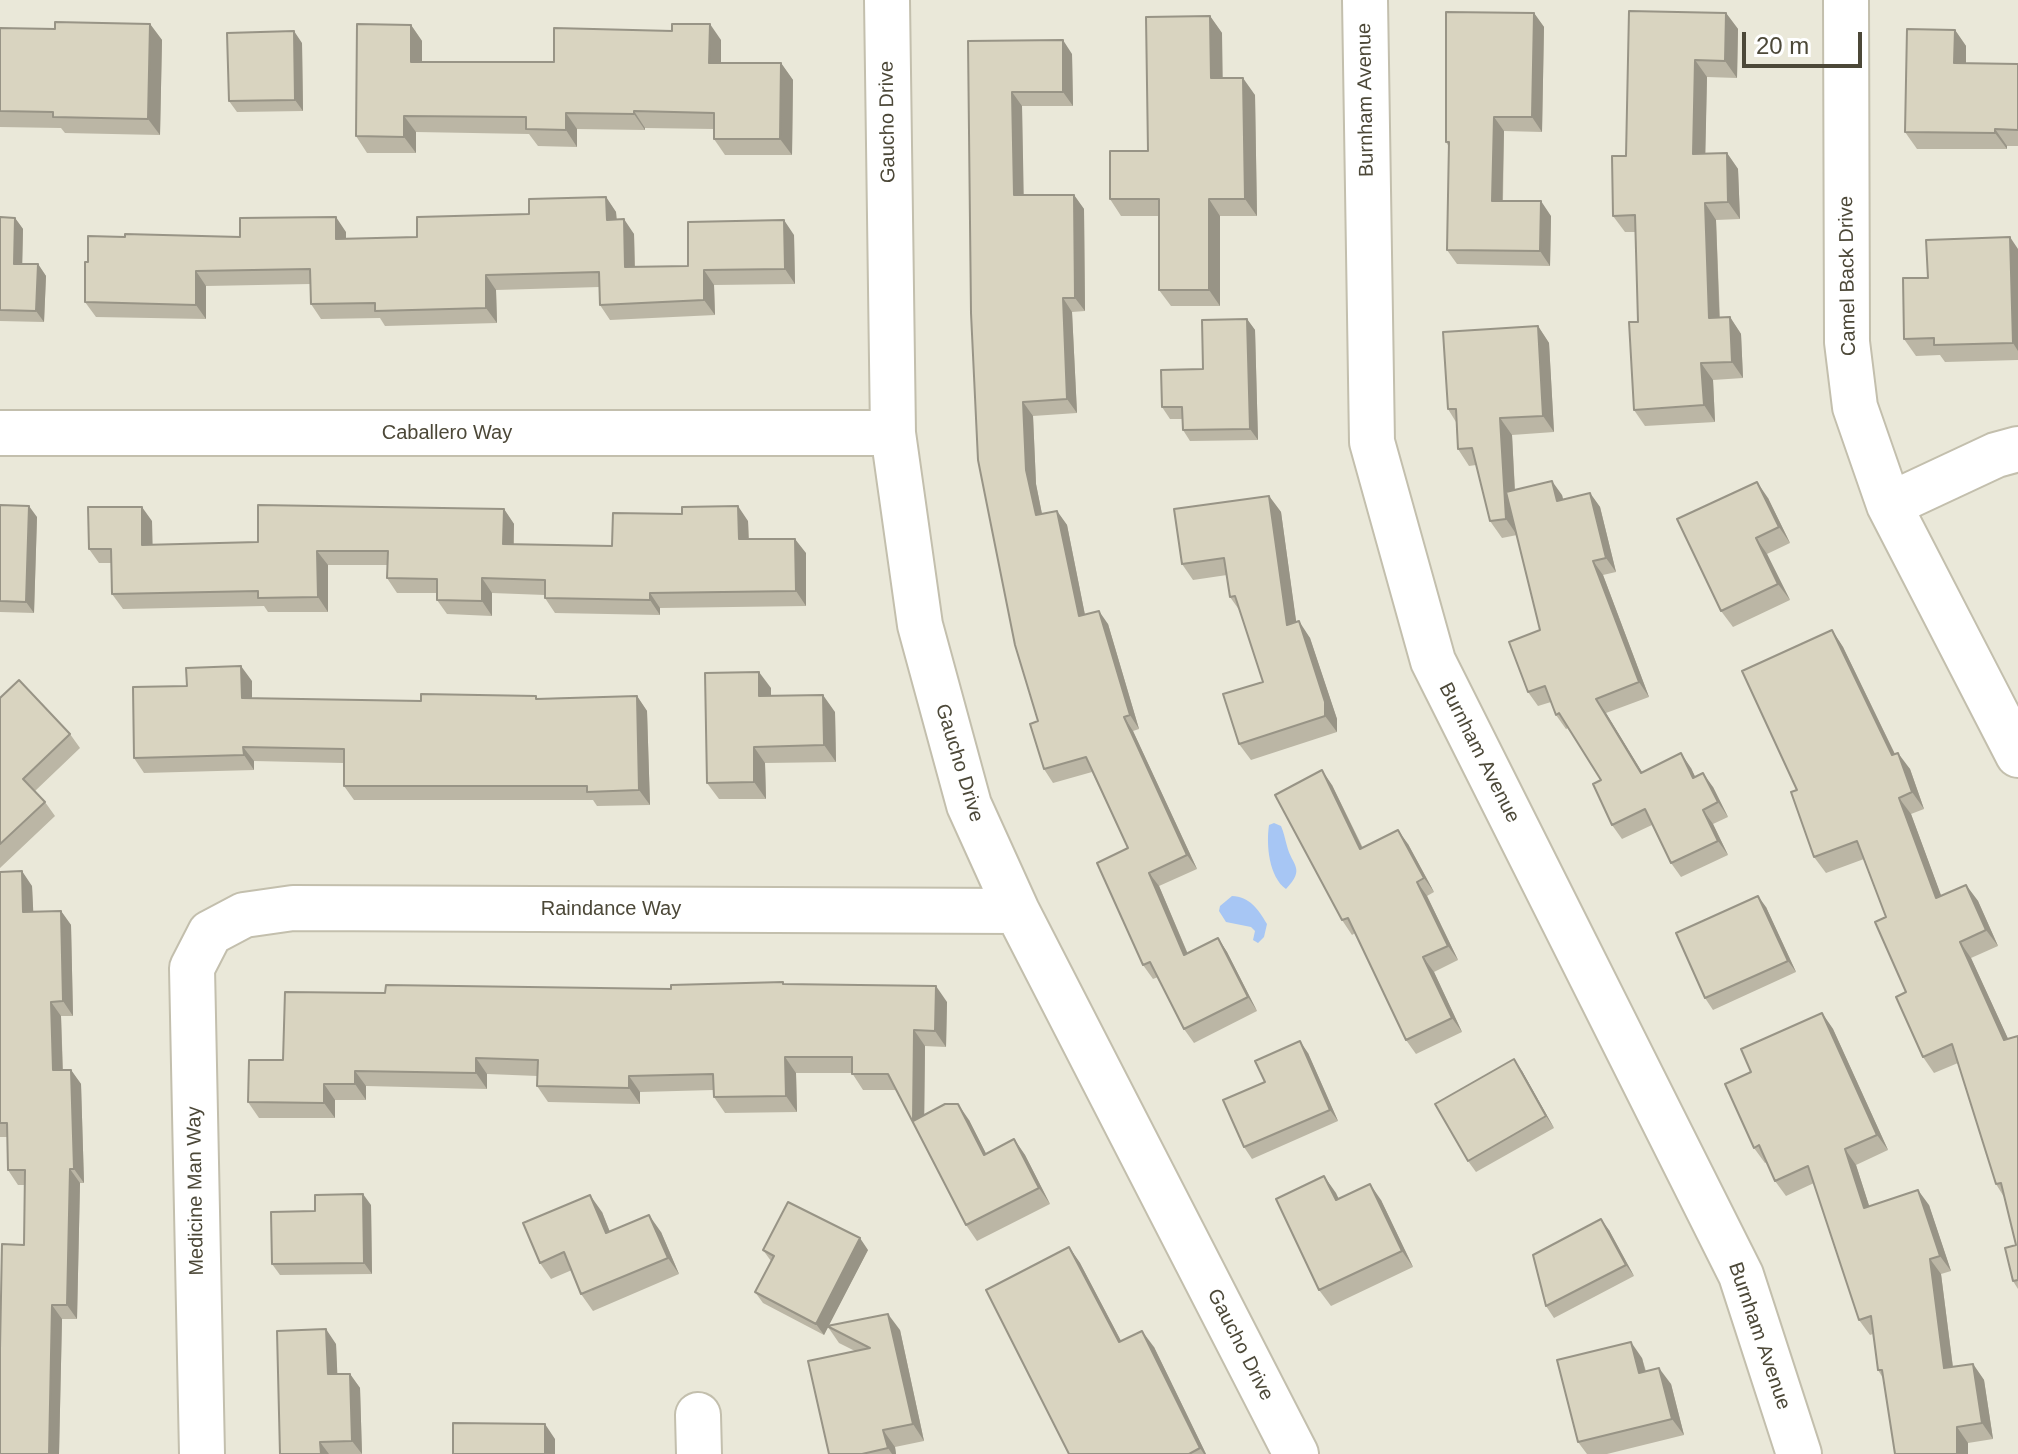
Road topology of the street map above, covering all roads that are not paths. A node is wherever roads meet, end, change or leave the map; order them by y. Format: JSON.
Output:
{"nodes":[{"id":1,"x":887,"y":0,"type":"edge"},
{"id":2,"x":1365,"y":0,"type":"edge"},
{"id":3,"x":1846,"y":0,"type":"edge"},
{"id":4,"x":0,"y":433,"type":"edge"},
{"id":5,"x":893,"y":433,"type":"junction"},
{"id":6,"x":2018,"y":449,"type":"edge"},
{"id":7,"x":1889,"y":505,"type":"junction"},
{"id":8,"x":2018,"y":755,"type":"edge"},
{"id":9,"x":1017,"y":911,"type":"junction"},
{"id":10,"x":210,"y":933,"type":"joint"},
{"id":11,"x":202,"y":1454,"type":"edge"},
{"id":12,"x":1296,"y":1454,"type":"edge"},
{"id":13,"x":1799,"y":1454,"type":"edge"}],
"edges":[{"from":1,"to":5,"type":"street","name":"Gaucho Drive"},
{"from":2,"to":13,"type":"street","name":"Burnham Avenue"},
{"from":3,"to":7,"type":"street","name":"Camel Back Drive"},
{"from":4,"to":5,"type":"street","name":"Caballero Way"},
{"from":5,"to":9,"type":"street","name":"Gaucho Drive"},
{"from":6,"to":7,"type":"street"},
{"from":7,"to":8,"type":"street","name":"Camel Back Drive"},
{"from":9,"to":10,"type":"street","name":"Raindance Way"},
{"from":9,"to":12,"type":"street","name":"Gaucho Drive"},
{"from":10,"to":11,"type":"street","name":"Medicine Man Way"}]}
